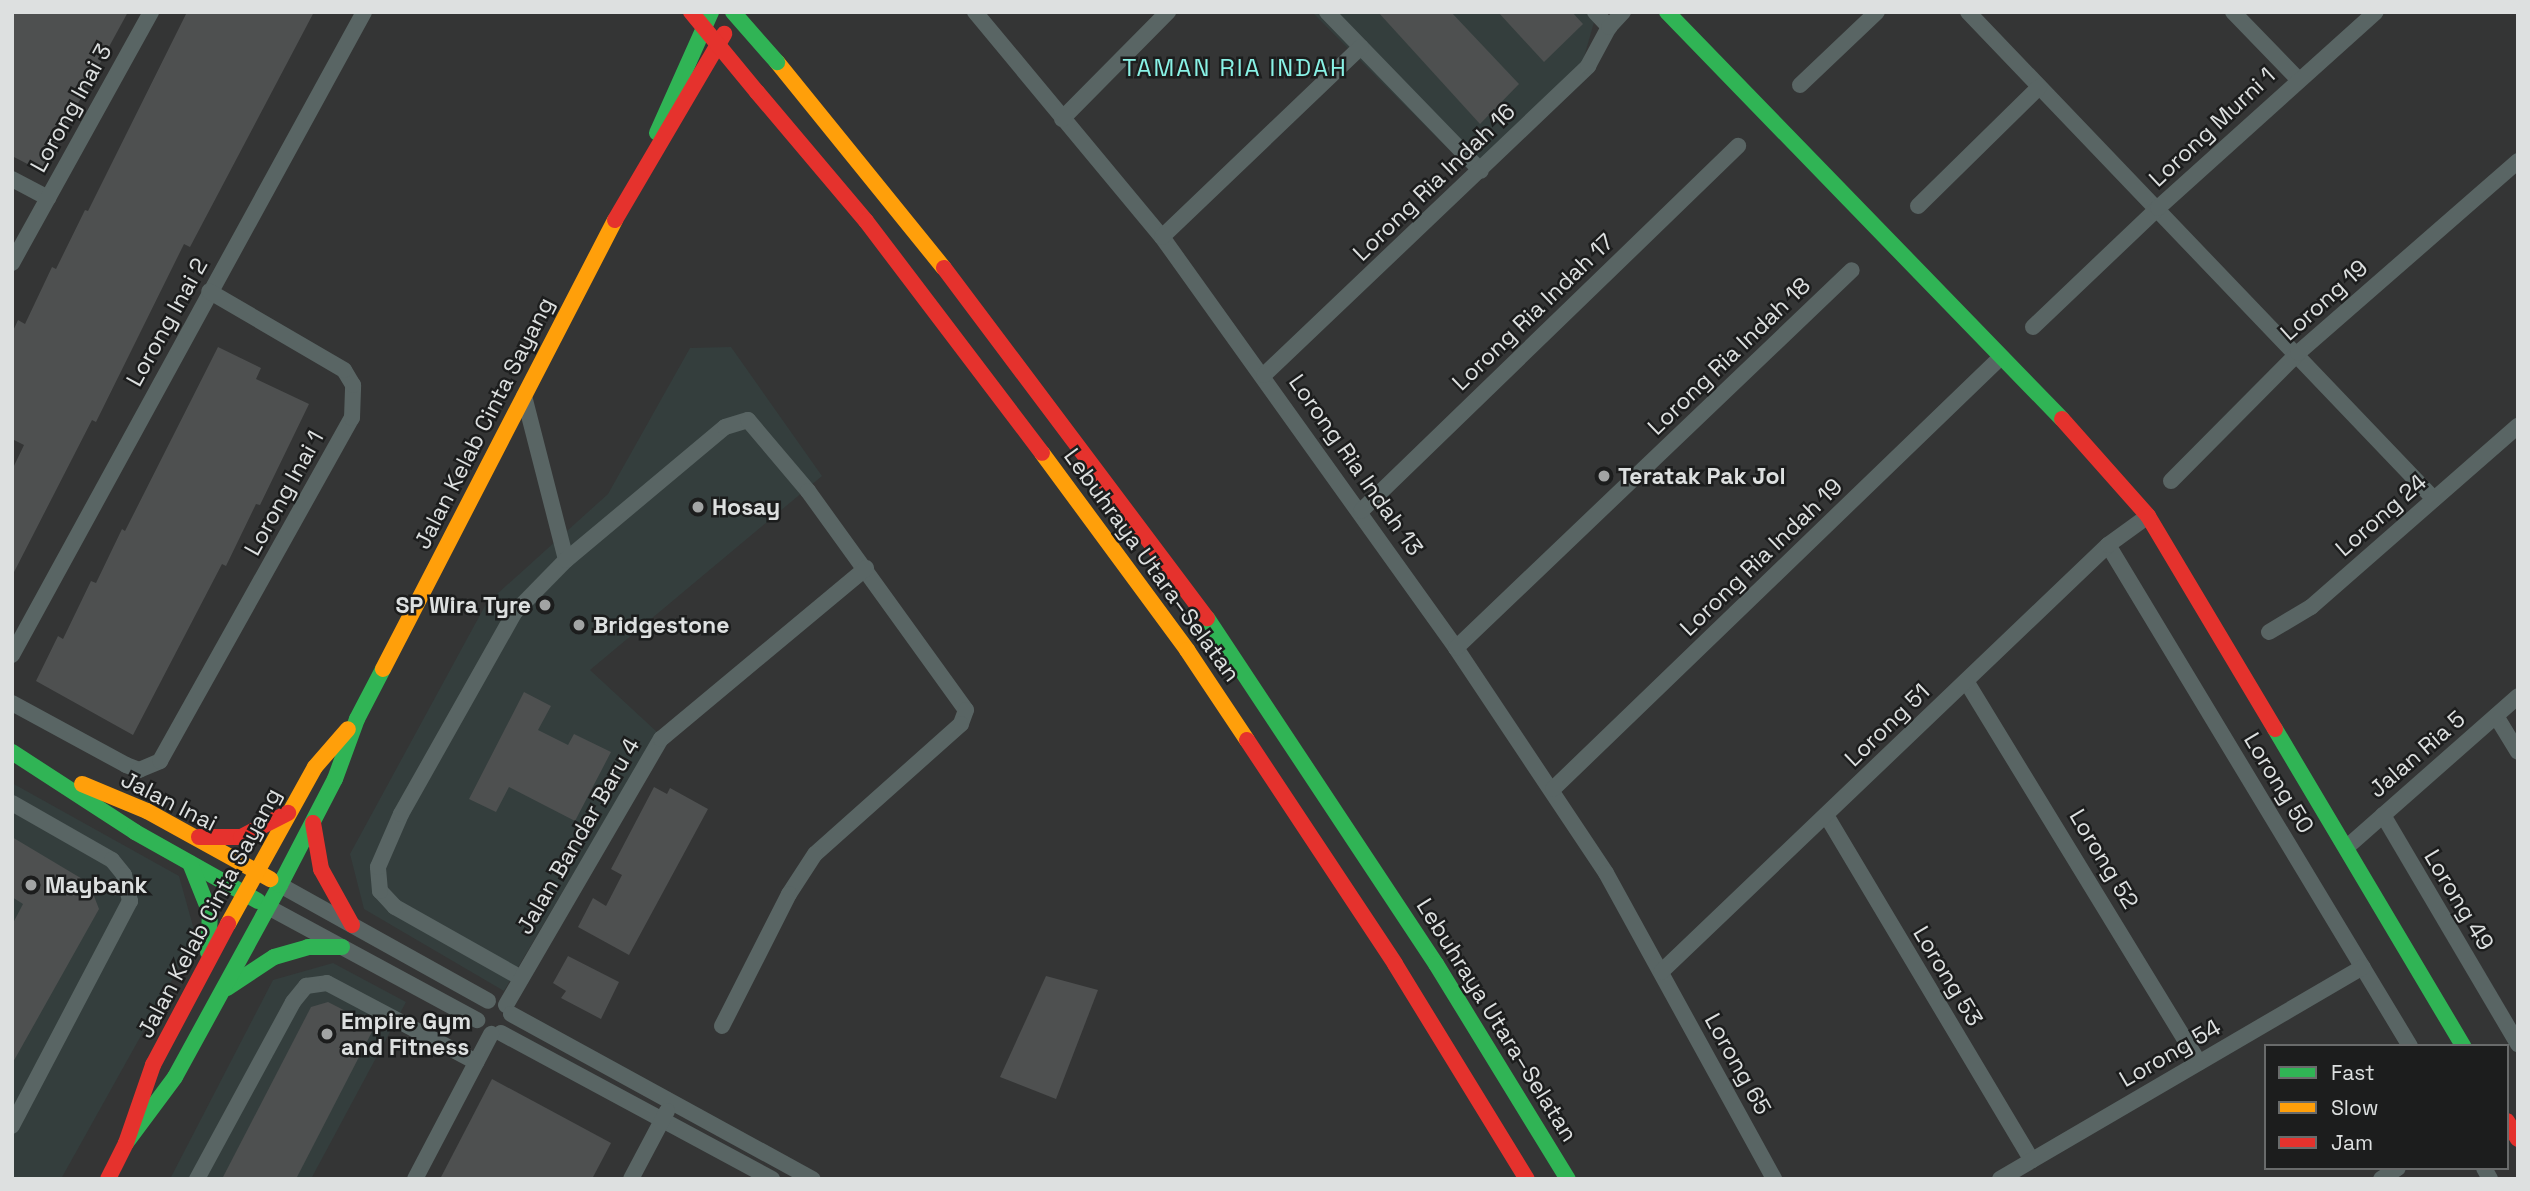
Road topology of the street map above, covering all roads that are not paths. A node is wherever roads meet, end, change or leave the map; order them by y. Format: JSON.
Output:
{"nodes":[{"id":1,"x":150,"y":12,"type":"edge"},
{"id":2,"x":364,"y":12,"type":"edge"},
{"id":3,"x":691,"y":12,"type":"edge"},
{"id":4,"x":711,"y":12,"type":"edge"},
{"id":5,"x":734,"y":12,"type":"edge"},
{"id":6,"x":975,"y":12,"type":"edge"},
{"id":7,"x":1168,"y":12,"type":"edge"},
{"id":8,"x":1327,"y":12,"type":"edge"},
{"id":9,"x":1595,"y":12,"type":"edge"},
{"id":10,"x":1623,"y":12,"type":"edge"},
{"id":11,"x":1667,"y":12,"type":"edge"},
{"id":12,"x":1877,"y":12,"type":"edge"},
{"id":13,"x":1968,"y":12,"type":"edge"},
{"id":14,"x":2233,"y":12,"type":"edge"},
{"id":15,"x":2376,"y":12,"type":"edge"},
{"id":16,"x":1609,"y":27,"type":"junction"},
{"id":17,"x":1361,"y":47,"type":"junction"},
{"id":18,"x":2298,"y":79,"type":"junction"},
{"id":19,"x":1800,"y":85,"type":"dead end"},
{"id":20,"x":2039,"y":87,"type":"junction"},
{"id":21,"x":1062,"y":119,"type":"junction"},
{"id":22,"x":1738,"y":146,"type":"dead end"},
{"id":23,"x":652,"y":149,"type":"junction"},
{"id":24,"x":2518,"y":161,"type":"edge"},
{"id":25,"x":1481,"y":171,"type":"junction"},
{"id":26,"x":12,"y":179,"type":"edge"},
{"id":27,"x":48,"y":198,"type":"junction"},
{"id":28,"x":1918,"y":206,"type":"dead end"},
{"id":29,"x":2158,"y":208,"type":"junction"},
{"id":30,"x":1162,"y":237,"type":"junction"},
{"id":31,"x":12,"y":263,"type":"edge"},
{"id":32,"x":1852,"y":270,"type":"dead end"},
{"id":33,"x":209,"y":291,"type":"junction"},
{"id":34,"x":2033,"y":327,"type":"dead end"},
{"id":35,"x":2298,"y":353,"type":"junction"},
{"id":36,"x":2001,"y":357,"type":"junction"},
{"id":37,"x":1264,"y":375,"type":"junction"},
{"id":38,"x":524,"y":396,"type":"junction"},
{"id":39,"x":2518,"y":426,"type":"edge"},
{"id":40,"x":2171,"y":481,"type":"dead end"},
{"id":41,"x":2434,"y":499,"type":"junction"},
{"id":42,"x":1360,"y":511,"type":"junction"},
{"id":43,"x":2148,"y":516,"type":"junction"},
{"id":44,"x":2108,"y":545,"type":"junction"},
{"id":45,"x":566,"y":560,"type":"junction"},
{"id":46,"x":866,"y":568,"type":"junction"},
{"id":47,"x":2269,"y":632,"type":"dead end"},
{"id":48,"x":1456,"y":648,"type":"junction"},
{"id":49,"x":12,"y":655,"type":"edge"},
{"id":50,"x":1966,"y":681,"type":"junction"},
{"id":51,"x":2518,"y":696,"type":"edge"},
{"id":52,"x":12,"y":703,"type":"edge"},
{"id":53,"x":2496,"y":716,"type":"junction"},
{"id":54,"x":357,"y":719,"type":"junction"},
{"id":55,"x":12,"y":752,"type":"edge"},
{"id":56,"x":2518,"y":752,"type":"edge"},
{"id":57,"x":34,"y":764,"type":"junction"},
{"id":58,"x":1553,"y":789,"type":"junction"},
{"id":59,"x":12,"y":803,"type":"edge"},
{"id":60,"x":290,"y":811,"type":"junction"},
{"id":61,"x":1826,"y":815,"type":"junction"},
{"id":62,"x":2383,"y":815,"type":"junction"},
{"id":63,"x":313,"y":824,"type":"junction"},
{"id":64,"x":186,"y":833,"type":"junction"},
{"id":65,"x":2347,"y":847,"type":"junction"},
{"id":66,"x":190,"y":863,"type":"junction"},
{"id":67,"x":257,"y":872,"type":"junction"},
{"id":68,"x":280,"y":885,"type":"junction"},
{"id":69,"x":244,"y":894,"type":"junction"},
{"id":70,"x":268,"y":907,"type":"junction"},
{"id":71,"x":352,"y":925,"type":"junction"},
{"id":72,"x":342,"y":947,"type":"junction"},
{"id":73,"x":2363,"y":967,"type":"junction"},
{"id":74,"x":1661,"y":972,"type":"junction"},
{"id":75,"x":521,"y":978,"type":"junction"},
{"id":76,"x":196,"y":984,"type":"junction"},
{"id":77,"x":218,"y":997,"type":"junction"},
{"id":78,"x":488,"y":1002,"type":"junction"},
{"id":79,"x":508,"y":1009,"type":"junction"},
{"id":80,"x":477,"y":1020,"type":"junction"},
{"id":81,"x":722,"y":1026,"type":"dead end"},
{"id":82,"x":496,"y":1034,"type":"junction"},
{"id":83,"x":2409,"y":1044,"type":"edge"},
{"id":84,"x":2462,"y":1044,"type":"edge"},
{"id":85,"x":2518,"y":1044,"type":"edge"},
{"id":86,"x":476,"y":1062,"type":"junction"},
{"id":87,"x":2199,"y":1062,"type":"junction"},
{"id":88,"x":672,"y":1103,"type":"junction"},
{"id":89,"x":662,"y":1121,"type":"junction"},
{"id":90,"x":12,"y":1126,"type":"edge"},
{"id":91,"x":126,"y":1143,"type":"junction"},
{"id":92,"x":2032,"y":1160,"type":"junction"},
{"id":93,"x":108,"y":1179,"type":"edge"},
{"id":94,"x":197,"y":1179,"type":"edge"},
{"id":95,"x":415,"y":1179,"type":"edge"},
{"id":96,"x":631,"y":1179,"type":"edge"},
{"id":97,"x":772,"y":1179,"type":"edge"},
{"id":98,"x":813,"y":1179,"type":"edge"},
{"id":99,"x":1527,"y":1179,"type":"edge"},
{"id":100,"x":1568,"y":1179,"type":"edge"},
{"id":101,"x":1774,"y":1179,"type":"edge"},
{"id":102,"x":2000,"y":1179,"type":"edge"}],
"edges":[{"from":1,"to":27,"type":"street","name":"Lorong Inai 3"},
{"from":2,"to":33,"type":"street","name":"Lorong Inai 2"},
{"from":3,"to":99,"type":"main road","name":"Lebuhraya Utara–Selatan","bridge":true},
{"from":4,"to":23,"type":"main road","name":"Jalan Kelab Cinta Sayang"},
{"from":5,"to":23,"type":"main road","name":"Jalan Kelab Cinta Sayang"},
{"from":5,"to":100,"type":"main road","name":"Lebuhraya Utara–Selatan","bridge":true},
{"from":6,"to":21,"type":"street","name":"Lorong Ria Indah 13"},
{"from":7,"to":21,"type":"street"},
{"from":8,"to":17,"type":"street"},
{"from":9,"to":16,"type":"street"},
{"from":10,"to":16,"type":"street","name":"Lorong Ria Indah 16"},
{"from":11,"to":36,"type":"main road"},
{"from":12,"to":19,"type":"street"},
{"from":13,"to":20,"type":"street","name":"Lorong Murni 1"},
{"from":14,"to":18,"type":"street"},
{"from":15,"to":18,"type":"street","name":"Lorong Murni 1"},
{"from":16,"to":25,"type":"street","name":"Lorong Ria Indah 16"},
{"from":17,"to":25,"type":"street"},
{"from":17,"to":30,"type":"street"},
{"from":18,"to":29,"type":"street","name":"Lorong Murni 1"},
{"from":20,"to":28,"type":"street"},
{"from":20,"to":29,"type":"street","name":"Lorong Murni 1"},
{"from":21,"to":30,"type":"street","name":"Lorong Ria Indah 13"},
{"from":22,"to":42,"type":"street","name":"Lorong Ria Indah 17"},
{"from":23,"to":38,"type":"main road","name":"Jalan Kelab Cinta Sayang"},
{"from":24,"to":35,"type":"street","name":"Lorong 19"},
{"from":25,"to":37,"type":"street","name":"Lorong Ria Indah 16"},
{"from":26,"to":27,"type":"street"},
{"from":27,"to":31,"type":"street","name":"Lorong Inai 3"},
{"from":29,"to":34,"type":"street"},
{"from":29,"to":35,"type":"street"},
{"from":30,"to":37,"type":"street","name":"Lorong Ria Indah 13"},
{"from":32,"to":48,"type":"street","name":"Lorong Ria Indah 18"},
{"from":33,"to":49,"type":"street","name":"Lorong Inai 2"},
{"from":33,"to":52,"type":"street","name":"Lorong Inai 1"},
{"from":35,"to":40,"type":"street","name":"Lorong 19"},
{"from":35,"to":41,"type":"street"},
{"from":36,"to":43,"type":"main road"},
{"from":36,"to":58,"type":"street","name":"Lorong Ria Indah 19"},
{"from":37,"to":42,"type":"street","name":"Lorong Ria Indah 13"},
{"from":38,"to":45,"type":"street"},
{"from":38,"to":54,"type":"main road","name":"Jalan Kelab Cinta Sayang"},
{"from":39,"to":41,"type":"street","name":"Lorong 24"},
{"from":41,"to":47,"type":"street","name":"Lorong 24"},
{"from":42,"to":48,"type":"street","name":"Lorong Ria Indah 13"},
{"from":43,"to":44,"type":"street","name":"Lorong 51"},
{"from":43,"to":65,"type":"main road"},
{"from":44,"to":50,"type":"street","name":"Lorong 51"},
{"from":44,"to":73,"type":"street","name":"Lorong 50"},
{"from":45,"to":46,"type":"street"},
{"from":45,"to":75,"type":"street"},
{"from":46,"to":75,"type":"street","name":"Jalan Bandar Baru 4"},
{"from":46,"to":81,"type":"street"},
{"from":48,"to":58,"type":"street","name":"Lorong Ria Indah 13"},
{"from":50,"to":61,"type":"street","name":"Lorong 51"},
{"from":50,"to":87,"type":"street","name":"Lorong 52"},
{"from":51,"to":53,"type":"street","name":"Jalan Ria 5"},
{"from":53,"to":56,"type":"street"},
{"from":53,"to":62,"type":"street","name":"Jalan Ria 5"},
{"from":54,"to":60,"type":"main road","name":"Jalan Kelab Cinta Sayang"},
{"from":54,"to":63,"type":"main road","name":"Jalan Kelab Cinta Sayang"},
{"from":55,"to":57,"type":"main road","name":"Jalan Inai"},
{"from":57,"to":64,"type":"main road","name":"Jalan Inai"},
{"from":57,"to":66,"type":"main road","name":"Jalan Inai"},
{"from":58,"to":74,"type":"street","name":"Lorong Ria Indah 13"},
{"from":59,"to":90,"type":"street"},
{"from":60,"to":64,"type":"main road"},
{"from":60,"to":67,"type":"main road","name":"Jalan Kelab Cinta Sayang"},
{"from":61,"to":74,"type":"street","name":"Lorong 51"},
{"from":61,"to":92,"type":"street","name":"Lorong 53"},
{"from":62,"to":65,"type":"street","name":"Jalan Ria 5"},
{"from":62,"to":85,"type":"street","name":"Lorong 49"},
{"from":63,"to":68,"type":"main road","name":"Jalan Kelab Cinta Sayang"},
{"from":63,"to":71,"type":"main road"},
{"from":64,"to":67,"type":"main road","name":"Jalan Inai"},
{"from":65,"to":84,"type":"main road"},
{"from":66,"to":69,"type":"main road","name":"Jalan Inai"},
{"from":66,"to":76,"type":"main road"},
{"from":67,"to":68,"type":"main road","name":"Jalan Inai"},
{"from":67,"to":69,"type":"main road","name":"Jalan Kelab Cinta Sayang"},
{"from":68,"to":70,"type":"main road","name":"Jalan Kelab Cinta Sayang"},
{"from":68,"to":71,"type":"street"},
{"from":69,"to":70,"type":"main road","name":"Jalan Inai"},
{"from":69,"to":76,"type":"main road","name":"Jalan Kelab Cinta Sayang"},
{"from":70,"to":72,"type":"street"},
{"from":70,"to":77,"type":"main road","name":"Jalan Kelab Cinta Sayang"},
{"from":71,"to":78,"type":"street"},
{"from":72,"to":77,"type":"main road"},
{"from":72,"to":80,"type":"street"},
{"from":73,"to":83,"type":"street","name":"Lorong 50"},
{"from":73,"to":87,"type":"street","name":"Lorong 54"},
{"from":74,"to":101,"type":"street","name":"Lorong 65"},
{"from":75,"to":79,"type":"street","name":"Jalan Bandar Baru 4"},
{"from":76,"to":91,"type":"main road","name":"Jalan Kelab Cinta Sayang"},
{"from":77,"to":91,"type":"main road","name":"Jalan Kelab Cinta Sayang"},
{"from":78,"to":79,"type":"street"},
{"from":78,"to":80,"type":"street"},
{"from":79,"to":82,"type":"street"},
{"from":79,"to":88,"type":"street"},
{"from":80,"to":82,"type":"street"},
{"from":82,"to":86,"type":"street"},
{"from":82,"to":89,"type":"street"},
{"from":86,"to":94,"type":"street"},
{"from":86,"to":95,"type":"street"},
{"from":87,"to":92,"type":"street","name":"Lorong 54"},
{"from":88,"to":89,"type":"street"},
{"from":88,"to":98,"type":"street"},
{"from":89,"to":96,"type":"street"},
{"from":89,"to":97,"type":"street"},
{"from":91,"to":93,"type":"main road","name":"Jalan Kelab Cinta Sayang"},
{"from":92,"to":102,"type":"street","name":"Lorong 54"}]}
